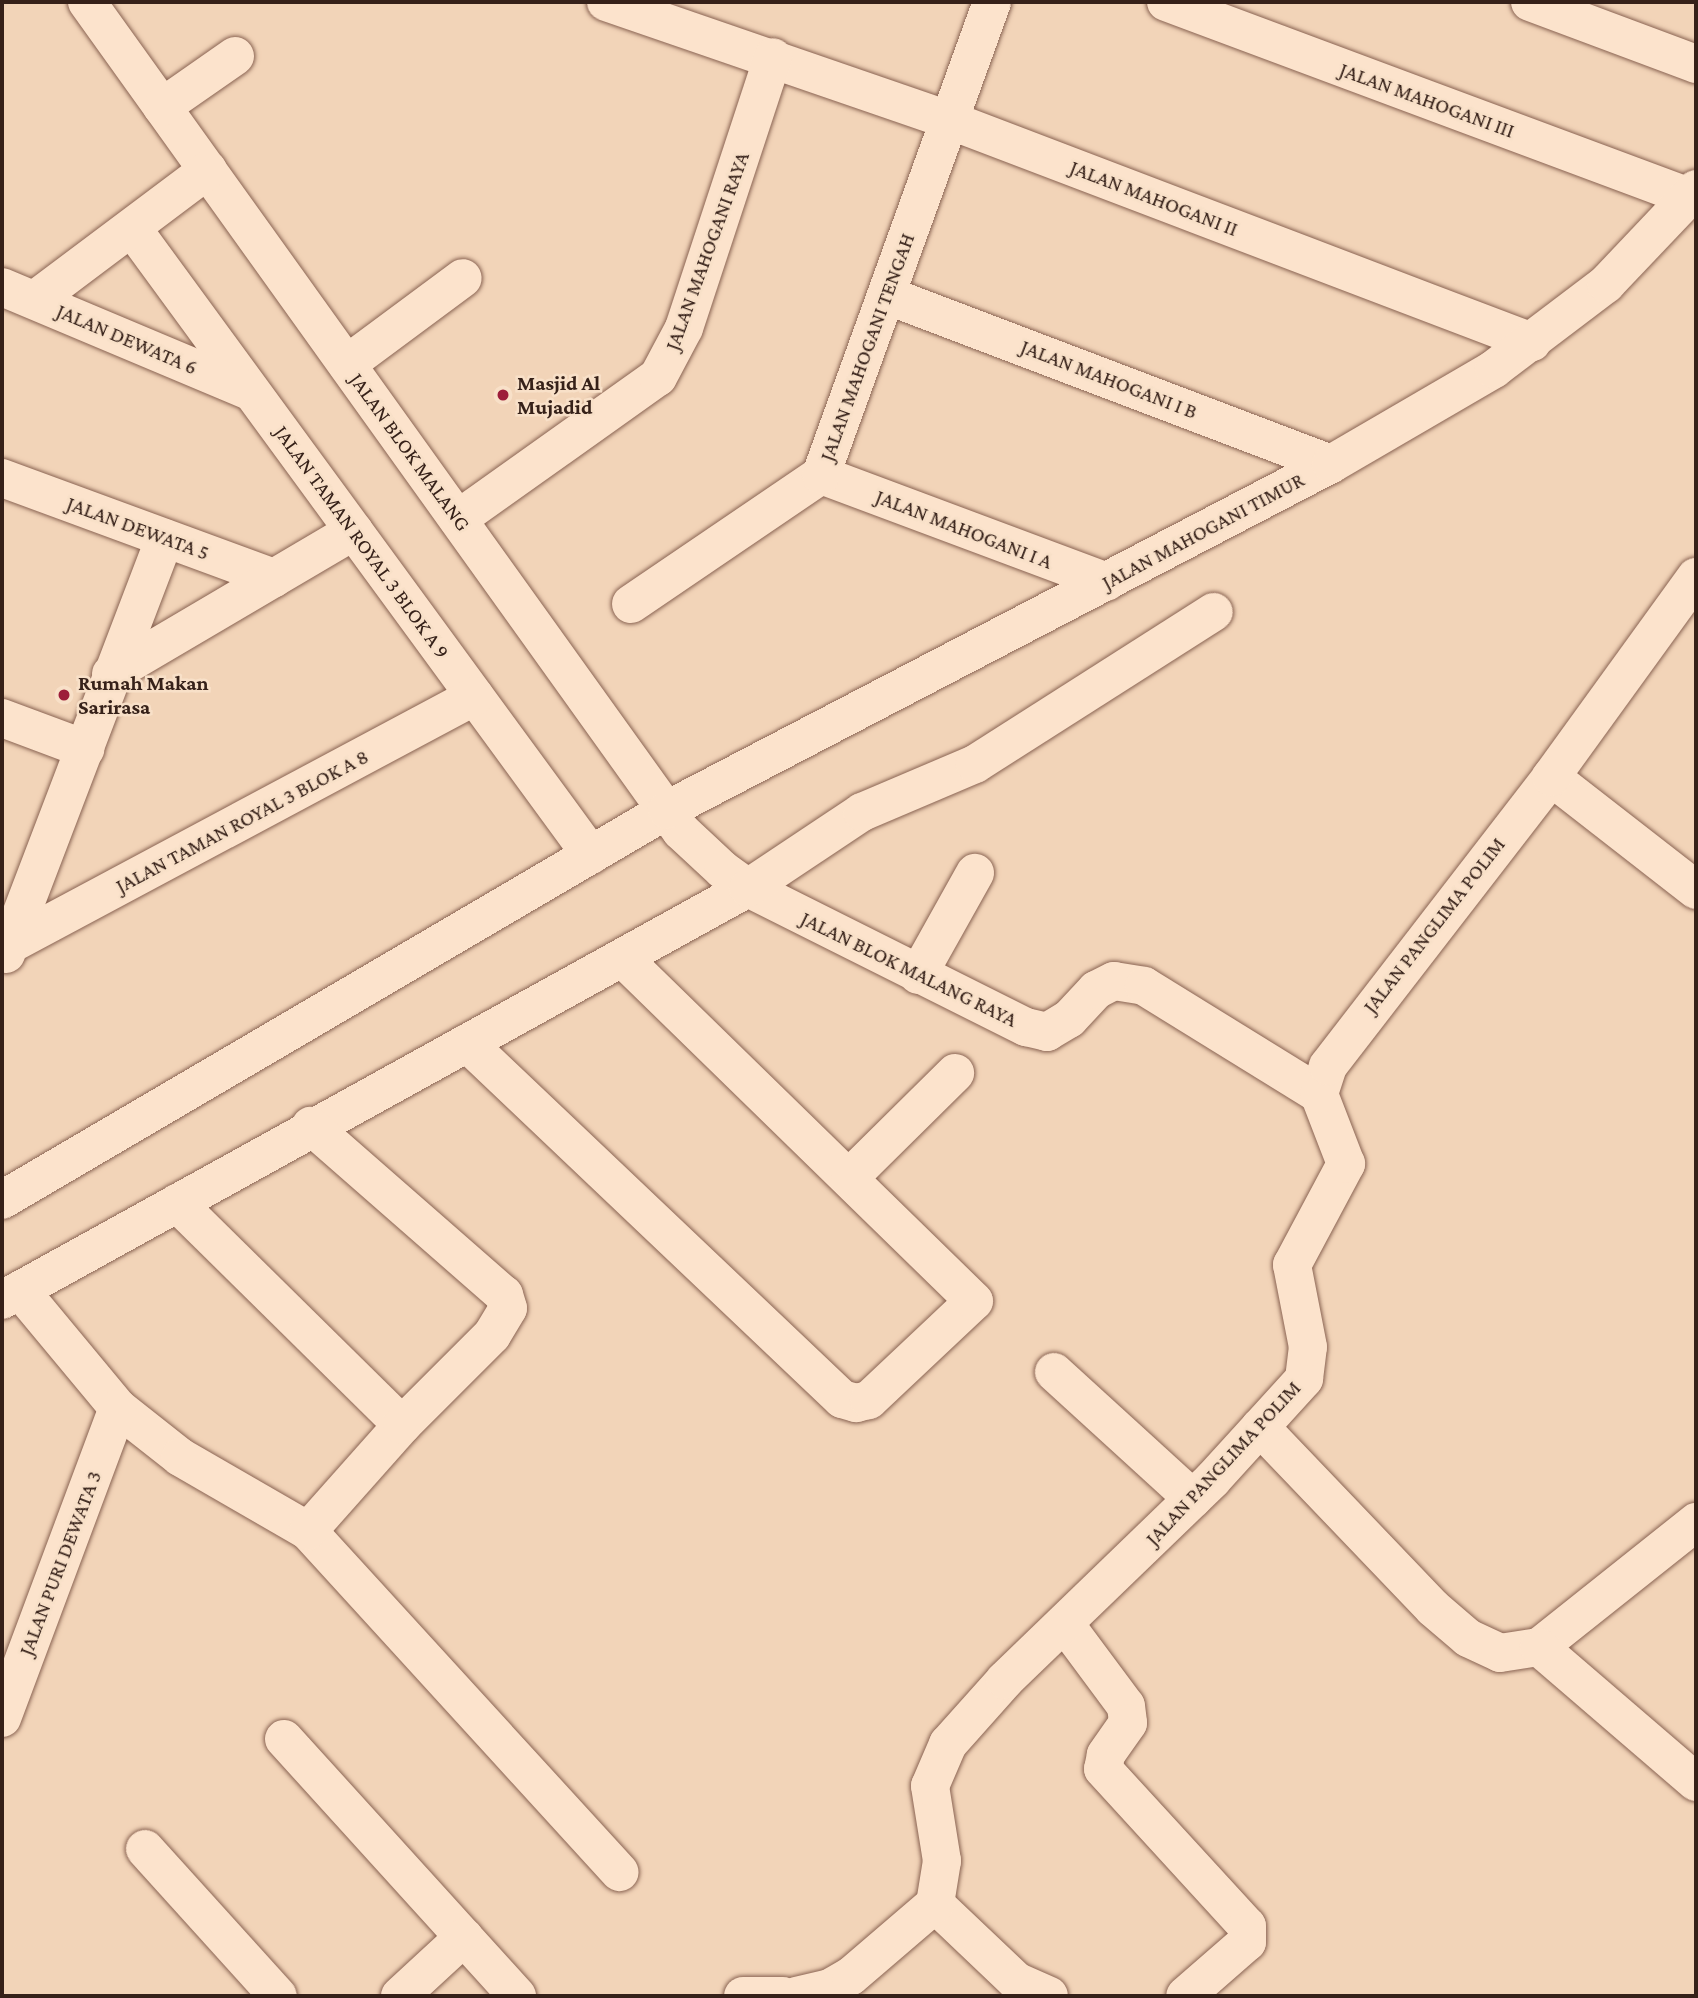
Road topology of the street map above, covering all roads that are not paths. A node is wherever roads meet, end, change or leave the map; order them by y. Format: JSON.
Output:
{"nodes":[{"id":1,"x":87,"y":2,"type":"edge"},
{"id":2,"x":606,"y":2,"type":"edge"},
{"id":3,"x":992,"y":2,"type":"edge"},
{"id":4,"x":1166,"y":2,"type":"edge"},
{"id":5,"x":1530,"y":2,"type":"edge"},
{"id":6,"x":236,"y":56,"type":"dead end"},
{"id":7,"x":774,"y":58,"type":"junction"},
{"id":8,"x":1696,"y":64,"type":"edge"},
{"id":9,"x":162,"y":107,"type":"junction"},
{"id":10,"x":949,"y":120,"type":"junction"},
{"id":11,"x":208,"y":170,"type":"junction"},
{"id":12,"x":1693,"y":193,"type":"edge"},
{"id":13,"x":132,"y":228,"type":"junction"},
{"id":14,"x":463,"y":278,"type":"dead end"},
{"id":15,"x":19,"y":293,"type":"edge"},
{"id":16,"x":886,"y":295,"type":"junction"},
{"id":17,"x":1532,"y":342,"type":"junction"},
{"id":18,"x":347,"y":364,"type":"junction"},
{"id":19,"x":252,"y":392,"type":"junction"},
{"id":20,"x":1331,"y":464,"type":"junction"},
{"id":21,"x":821,"y":475,"type":"junction"},
{"id":22,"x":2,"y":478,"type":"edge"},
{"id":23,"x":458,"y":519,"type":"junction"},
{"id":24,"x":354,"y":531,"type":"junction"},
{"id":25,"x":165,"y":538,"type":"junction"},
{"id":26,"x":1696,"y":577,"type":"edge"},
{"id":27,"x":274,"y":578,"type":"junction"},
{"id":28,"x":1107,"y":582,"type":"junction"},
{"id":29,"x":631,"y":604,"type":"dead end"},
{"id":30,"x":1214,"y":612,"type":"dead end"},
{"id":31,"x":111,"y":674,"type":"junction"},
{"id":32,"x":475,"y":696,"type":"junction"},
{"id":33,"x":2,"y":718,"type":"edge"},
{"id":34,"x":85,"y":749,"type":"junction"},
{"id":35,"x":1551,"y":777,"type":"junction"},
{"id":36,"x":674,"y":820,"type":"junction"},
{"id":37,"x":591,"y":855,"type":"junction"},
{"id":38,"x":975,"y":873,"type":"dead end"},
{"id":39,"x":736,"y":879,"type":"junction"},
{"id":40,"x":1696,"y":890,"type":"edge"},
{"id":41,"x":6,"y":956,"type":"edge"},
{"id":42,"x":622,"y":958,"type":"junction"},
{"id":43,"x":918,"y":975,"type":"junction"},
{"id":44,"x":467,"y":1042,"type":"junction"},
{"id":45,"x":955,"y":1073,"type":"dead end"},
{"id":46,"x":1319,"y":1094,"type":"junction"},
{"id":47,"x":311,"y":1126,"type":"junction"},
{"id":48,"x":850,"y":1177,"type":"junction"},
{"id":49,"x":2,"y":1200,"type":"edge"},
{"id":50,"x":177,"y":1203,"type":"junction"},
{"id":51,"x":11,"y":1295,"type":"edge"},
{"id":52,"x":1054,"y":1372,"type":"dead end"},
{"id":53,"x":118,"y":1408,"type":"junction"},
{"id":54,"x":402,"y":1425,"type":"junction"},
{"id":55,"x":1260,"y":1427,"type":"junction"},
{"id":56,"x":1193,"y":1499,"type":"junction"},
{"id":57,"x":308,"y":1531,"type":"junction"},
{"id":58,"x":1691,"y":1537,"type":"edge"},
{"id":59,"x":1065,"y":1624,"type":"junction"},
{"id":60,"x":1539,"y":1647,"type":"junction"},
{"id":61,"x":2,"y":1718,"type":"edge"},
{"id":62,"x":284,"y":1739,"type":"dead end"},
{"id":63,"x":1696,"y":1782,"type":"edge"},
{"id":64,"x":145,"y":1849,"type":"dead end"},
{"id":65,"x":619,"y":1872,"type":"dead end"},
{"id":66,"x":935,"y":1904,"type":"junction"},
{"id":67,"x":464,"y":1937,"type":"junction"},
{"id":68,"x":278,"y":1996,"type":"edge"},
{"id":69,"x":400,"y":1996,"type":"edge"},
{"id":70,"x":517,"y":1996,"type":"edge"},
{"id":71,"x":743,"y":1996,"type":"edge"},
{"id":72,"x":754,"y":1996,"type":"edge"},
{"id":73,"x":783,"y":1996,"type":"edge"},
{"id":74,"x":796,"y":1996,"type":"edge"},
{"id":75,"x":1049,"y":1996,"type":"edge"},
{"id":76,"x":1185,"y":1996,"type":"edge"}],
"edges":[{"from":1,"to":9,"type":"street","name":"JALAN BLOK MALANG"},
{"from":2,"to":7,"type":"street"},
{"from":3,"to":10,"type":"street","name":"JALAN MAHOGANI TENGAH"},
{"from":4,"to":12,"type":"street","name":"JALAN MAHOGANI III"},
{"from":5,"to":8,"type":"street"},
{"from":6,"to":9,"type":"street"},
{"from":7,"to":10,"type":"street","name":"JALAN MAHOGANI II"},
{"from":7,"to":23,"type":"street","name":"JALAN MAHOGANI RAYA"},
{"from":9,"to":11,"type":"street","name":"JALAN BLOK MALANG"},
{"from":10,"to":16,"type":"street","name":"JALAN MAHOGANI TENGAH"},
{"from":10,"to":17,"type":"street","name":"JALAN MAHOGANI II"},
{"from":11,"to":13,"type":"street"},
{"from":11,"to":18,"type":"street","name":"JALAN BLOK MALANG"},
{"from":12,"to":17,"type":"street","name":"JALAN MAHOGANI TIMUR"},
{"from":13,"to":15,"type":"street"},
{"from":13,"to":19,"type":"street","name":"JALAN TAMAN ROYAL 3 BLOK A 9"},
{"from":14,"to":18,"type":"street"},
{"from":15,"to":19,"type":"street","name":"JALAN DEWATA 6"},
{"from":16,"to":20,"type":"street","name":"JALAN MAHOGANI I B"},
{"from":16,"to":21,"type":"street","name":"JALAN MAHOGANI TENGAH"},
{"from":17,"to":20,"type":"street","name":"JALAN MAHOGANI TIMUR"},
{"from":18,"to":23,"type":"street","name":"JALAN BLOK MALANG"},
{"from":19,"to":24,"type":"street","name":"JALAN TAMAN ROYAL 3 BLOK A 9"},
{"from":20,"to":28,"type":"street","name":"JALAN MAHOGANI TIMUR"},
{"from":21,"to":28,"type":"street","name":"JALAN MAHOGANI I A"},
{"from":21,"to":29,"type":"street","name":"JALAN MAHOGANI TENGAH"},
{"from":22,"to":25,"type":"street","name":"JALAN DEWATA 5"},
{"from":23,"to":36,"type":"street","name":"JALAN BLOK MALANG"},
{"from":24,"to":27,"type":"street"},
{"from":24,"to":32,"type":"street","name":"JALAN TAMAN ROYAL 3 BLOK A 9"},
{"from":25,"to":27,"type":"street","name":"JALAN DEWATA 5"},
{"from":25,"to":31,"type":"street"},
{"from":26,"to":35,"type":"street","name":"JALAN PANGLIMA POLIM"},
{"from":27,"to":31,"type":"street"},
{"from":28,"to":36,"type":"street","name":"JALAN MAHOGANI TIMUR"},
{"from":30,"to":39,"type":"street"},
{"from":31,"to":34,"type":"street"},
{"from":32,"to":37,"type":"street","name":"JALAN TAMAN ROYAL 3 BLOK A 9"},
{"from":32,"to":41,"type":"street","name":"JALAN TAMAN ROYAL 3 BLOK A 8"},
{"from":33,"to":34,"type":"street"},
{"from":34,"to":41,"type":"street"},
{"from":35,"to":40,"type":"street"},
{"from":35,"to":46,"type":"street","name":"JALAN PANGLIMA POLIM"},
{"from":36,"to":37,"type":"street","name":"JALAN MAHOGANI TIMUR"},
{"from":36,"to":39,"type":"street","name":"JALAN BLOK MALANG"},
{"from":37,"to":49,"type":"street","name":"JALAN MAHOGANI TIMUR"},
{"from":38,"to":43,"type":"street"},
{"from":39,"to":42,"type":"street"},
{"from":39,"to":43,"type":"street","name":"JALAN BLOK MALANG RAYA"},
{"from":42,"to":44,"type":"street"},
{"from":42,"to":48,"type":"street"},
{"from":43,"to":46,"type":"street","name":"JALAN BLOK MALANG RAYA"},
{"from":44,"to":47,"type":"street"},
{"from":44,"to":48,"type":"street"},
{"from":45,"to":48,"type":"street"},
{"from":46,"to":55,"type":"street","name":"JALAN PANGLIMA POLIM"},
{"from":47,"to":50,"type":"street"},
{"from":47,"to":54,"type":"street"},
{"from":50,"to":51,"type":"street"},
{"from":50,"to":54,"type":"street"},
{"from":51,"to":53,"type":"street"},
{"from":52,"to":56,"type":"street"},
{"from":53,"to":57,"type":"street"},
{"from":53,"to":61,"type":"street","name":"JALAN PURI DEWATA 3"},
{"from":54,"to":57,"type":"street"},
{"from":55,"to":56,"type":"street","name":"JALAN PANGLIMA POLIM"},
{"from":55,"to":60,"type":"street"},
{"from":56,"to":59,"type":"street","name":"JALAN PANGLIMA POLIM"},
{"from":57,"to":65,"type":"street"},
{"from":58,"to":60,"type":"street"},
{"from":59,"to":66,"type":"street","name":"JALAN PANGLIMA POLIM"},
{"from":59,"to":76,"type":"street"},
{"from":60,"to":63,"type":"street"},
{"from":62,"to":67,"type":"street"},
{"from":64,"to":68,"type":"street"},
{"from":66,"to":74,"type":"street"},
{"from":66,"to":75,"type":"street"},
{"from":67,"to":69,"type":"street"},
{"from":67,"to":70,"type":"street"},
{"from":71,"to":72,"type":"street"},
{"from":72,"to":73,"type":"street"}]}
